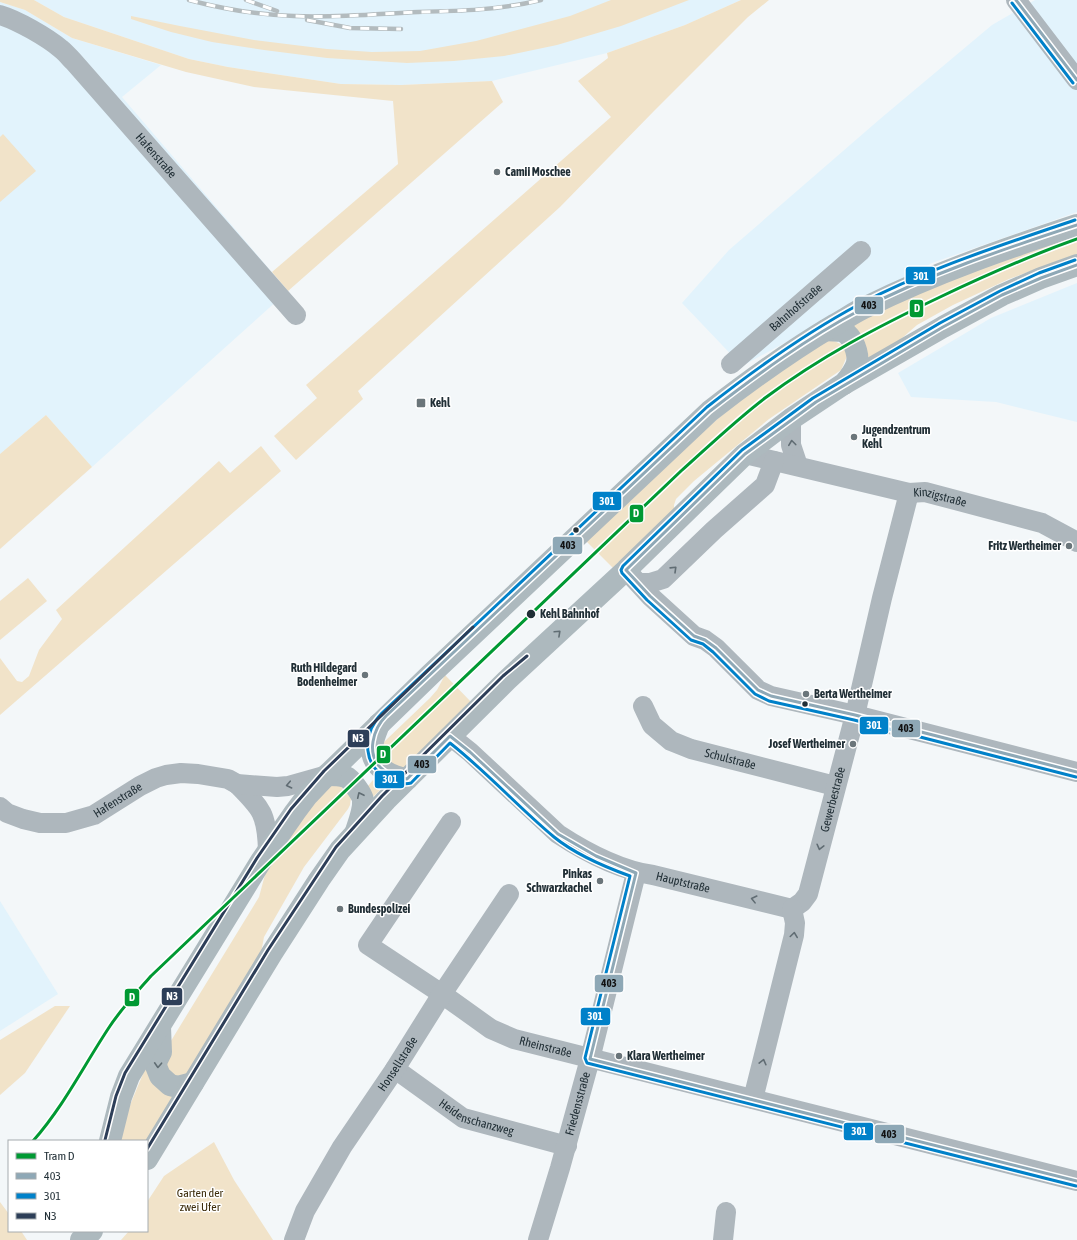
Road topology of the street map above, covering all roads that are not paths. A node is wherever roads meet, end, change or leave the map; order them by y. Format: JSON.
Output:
{"nodes":[{"id":1,"x":1016,"y":0,"type":"edge"},
{"id":2,"x":0,"y":15,"type":"edge"},
{"id":3,"x":1074,"y":72,"type":"edge"},
{"id":4,"x":1077,"y":225,"type":"edge"},
{"id":5,"x":861,"y":251,"type":"dead end"},
{"id":6,"x":1077,"y":265,"type":"edge"},
{"id":7,"x":296,"y":316,"type":"dead end"},
{"id":8,"x":826,"y":330,"type":"junction"},
{"id":9,"x":730,"y":364,"type":"dead end"},
{"id":10,"x":842,"y":386,"type":"junction"},
{"id":11,"x":791,"y":419,"type":"junction"},
{"id":12,"x":745,"y":454,"type":"junction"},
{"id":13,"x":774,"y":461,"type":"junction"},
{"id":14,"x":798,"y":466,"type":"junction"},
{"id":15,"x":909,"y":493,"type":"junction"},
{"id":16,"x":1077,"y":542,"type":"edge"},
{"id":17,"x":633,"y":577,"type":"junction"},
{"id":18,"x":643,"y":706,"type":"dead end"},
{"id":19,"x":855,"y":714,"type":"junction"},
{"id":20,"x":379,"y":724,"type":"junction"},
{"id":21,"x":450,"y":736,"type":"junction"},
{"id":22,"x":1077,"y":772,"type":"edge"},
{"id":23,"x":327,"y":775,"type":"junction"},
{"id":24,"x":407,"y":779,"type":"junction"},
{"id":25,"x":237,"y":784,"type":"junction"},
{"id":26,"x":836,"y":786,"type":"junction"},
{"id":27,"x":0,"y":807,"type":"edge"},
{"id":28,"x":451,"y":822,"type":"dead end"},
{"id":29,"x":356,"y":832,"type":"junction"},
{"id":30,"x":268,"y":851,"type":"junction"},
{"id":31,"x":636,"y":872,"type":"junction"},
{"id":32,"x":509,"y":894,"type":"dead end"},
{"id":33,"x":792,"y":909,"type":"junction"},
{"id":34,"x":442,"y":994,"type":"junction"},
{"id":35,"x":160,"y":1026,"type":"junction"},
{"id":36,"x":590,"y":1059,"type":"junction"},
{"id":37,"x":395,"y":1069,"type":"junction"},
{"id":38,"x":193,"y":1083,"type":"junction"},
{"id":39,"x":753,"y":1099,"type":"junction"},
{"id":40,"x":110,"y":1140,"type":"edge"},
{"id":41,"x":567,"y":1146,"type":"junction"},
{"id":42,"x":148,"y":1157,"type":"edge"},
{"id":43,"x":1077,"y":1181,"type":"edge"},
{"id":44,"x":726,"y":1212,"type":"dead end"},
{"id":45,"x":91,"y":1232,"type":"edge"},
{"id":46,"x":294,"y":1239,"type":"edge"},
{"id":47,"x":81,"y":1240,"type":"edge"},
{"id":48,"x":538,"y":1240,"type":"edge"},
{"id":49,"x":723,"y":1240,"type":"edge"}],
"edges":[{"from":1,"to":3,"type":"street"},
{"from":2,"to":7,"type":"street","name":"Hafenstraße"},
{"from":4,"to":8,"type":"main road"},
{"from":5,"to":9,"type":"street","name":"Bahnhofstraße"},
{"from":6,"to":10,"type":"main road"},
{"from":8,"to":10,"type":"main road"},
{"from":8,"to":20,"type":"main road"},
{"from":10,"to":11,"type":"main road"},
{"from":11,"to":12,"type":"main road"},
{"from":14,"to":11,"type":"street","one_way":true},
{"from":12,"to":13,"type":"street","name":"Kinzigstraße"},
{"from":12,"to":17,"type":"main road"},
{"from":13,"to":14,"type":"street","name":"Kinzigstraße"},
{"from":17,"to":13,"type":"street","one_way":true},
{"from":14,"to":15,"type":"street","name":"Kinzigstraße"},
{"from":15,"to":16,"type":"street","name":"Kinzigstraße"},
{"from":15,"to":19,"type":"street","name":"Gewerbestraße"},
{"from":17,"to":19,"type":"street"},
{"from":21,"to":17,"type":"main road","one_way":true},
{"from":18,"to":26,"type":"street","name":"Schulstraße"},
{"from":19,"to":22,"type":"street"},
{"from":19,"to":26,"type":"street","name":"Gewerbestraße"},
{"from":20,"to":23,"type":"main road"},
{"from":20,"to":24,"type":"main road"},
{"from":21,"to":24,"type":"main road"},
{"from":21,"to":31,"type":"street","name":"Hauptstraße"},
{"from":23,"to":25,"type":"street","name":"Hafenstraße","one_way":true},
{"from":29,"to":23,"type":"main road","name":"Hafenstraße","one_way":true},
{"from":23,"to":30,"type":"main road"},
{"from":24,"to":29,"type":"main road"},
{"from":25,"to":27,"type":"street","name":"Hafenstraße"},
{"from":25,"to":30,"type":"street","name":"Hafenstraße"},
{"from":26,"to":33,"type":"street","name":"Gewerbestraße","one_way":true},
{"from":28,"to":34,"type":"street","name":"Rheinstraße"},
{"from":29,"to":38,"type":"main road"},
{"from":30,"to":35,"type":"main road"},
{"from":33,"to":31,"type":"street","name":"Hauptstraße","one_way":true},
{"from":31,"to":36,"type":"street","name":"Friedensstraße"},
{"from":32,"to":34,"type":"street","name":"Honsellstraße"},
{"from":39,"to":33,"type":"street","one_way":true},
{"from":34,"to":36,"type":"street","name":"Rheinstraße"},
{"from":34,"to":37,"type":"street","name":"Honsellstraße"},
{"from":35,"to":38,"type":"main road","one_way":true},
{"from":35,"to":40,"type":"main road"},
{"from":36,"to":39,"type":"street","name":"Rheinstraße"},
{"from":36,"to":41,"type":"street","name":"Friedensstraße"},
{"from":37,"to":41,"type":"street","name":"Heidenschanzweg"},
{"from":37,"to":46,"type":"street","name":"Honsellstraße"},
{"from":38,"to":42,"type":"main road"},
{"from":39,"to":43,"type":"street","name":"Rheinstraße"},
{"from":41,"to":48,"type":"street","name":"Friedensstraße"},
{"from":44,"to":49,"type":"street"},
{"from":45,"to":47,"type":"main road"}]}
